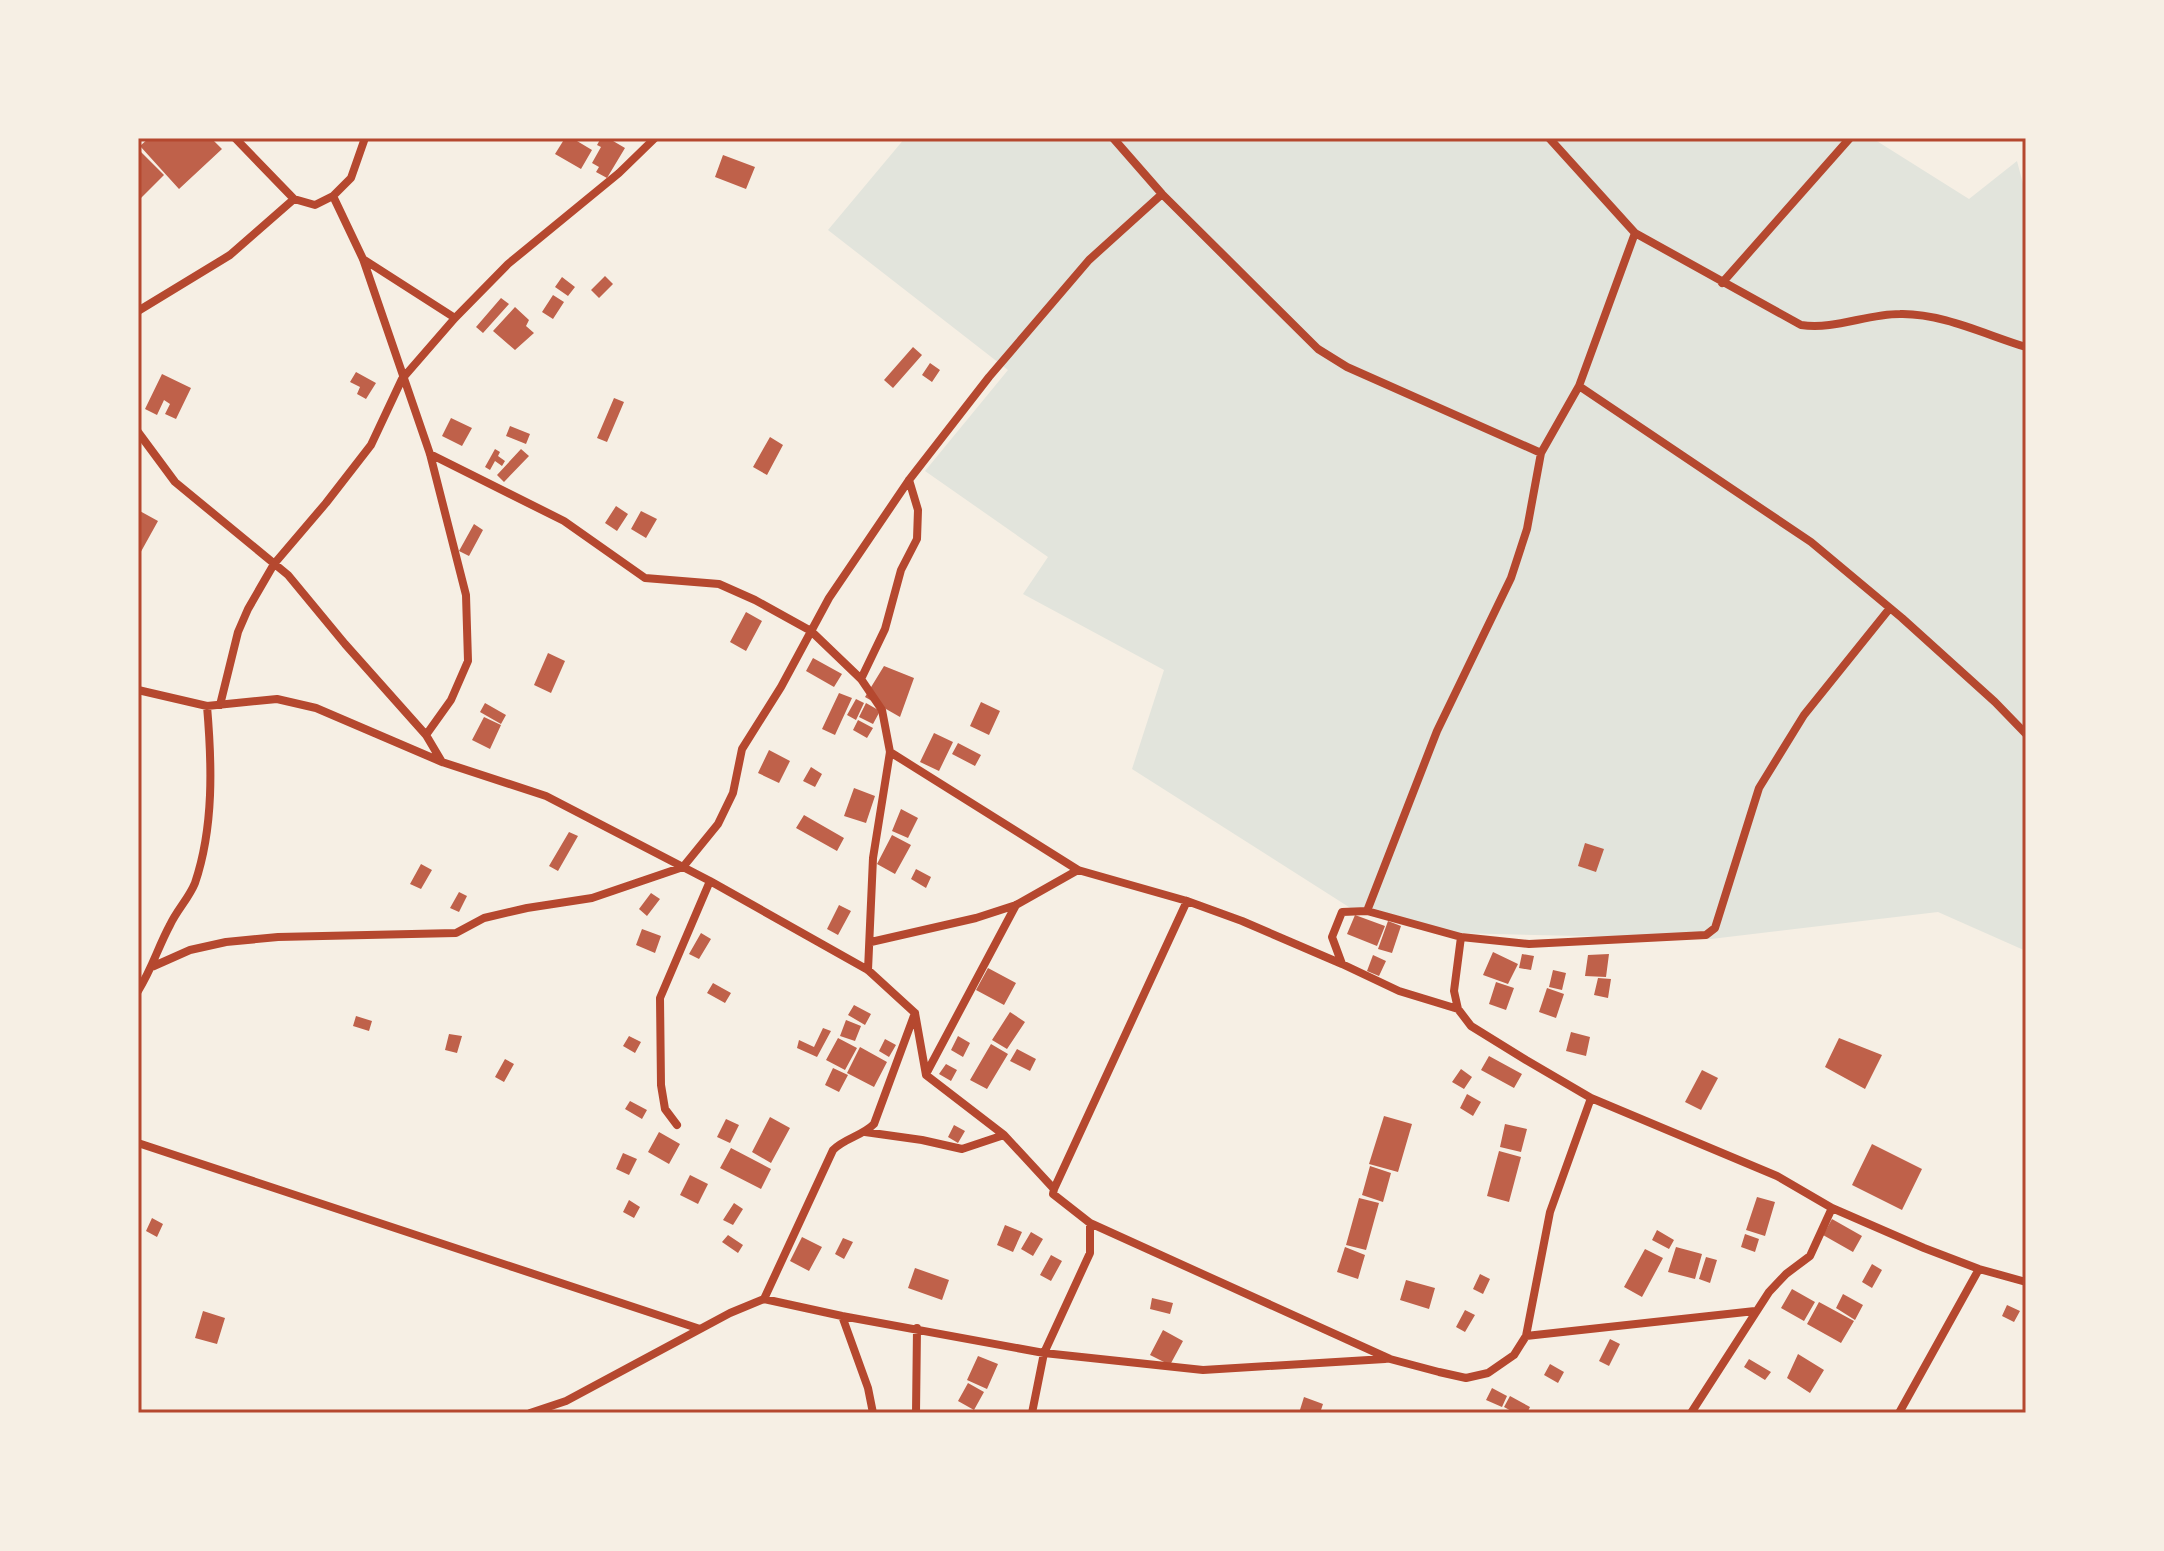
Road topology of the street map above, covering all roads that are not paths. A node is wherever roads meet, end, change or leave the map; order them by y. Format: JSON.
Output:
{"nodes":[{"id":1,"x":235,"y":138,"type":"edge"},
{"id":2,"x":655,"y":138,"type":"edge"},
{"id":3,"x":1113,"y":138,"type":"edge"},
{"id":4,"x":1549,"y":138,"type":"edge"},
{"id":5,"x":1850,"y":138,"type":"edge"},
{"id":6,"x":363,"y":139,"type":"edge"},
{"id":7,"x":1162,"y":194,"type":"junction"},
{"id":8,"x":333,"y":196,"type":"junction"},
{"id":9,"x":294,"y":199,"type":"junction"},
{"id":10,"x":1635,"y":233,"type":"junction"},
{"id":11,"x":363,"y":259,"type":"junction"},
{"id":12,"x":1722,"y":283,"type":"junction"},
{"id":13,"x":138,"y":311,"type":"edge"},
{"id":14,"x":455,"y":318,"type":"junction"},
{"id":15,"x":2026,"y":347,"type":"edge"},
{"id":16,"x":402,"y":379,"type":"junction"},
{"id":17,"x":1579,"y":386,"type":"junction"},
{"id":18,"x":138,"y":432,"type":"edge"},
{"id":19,"x":1541,"y":453,"type":"junction"},
{"id":20,"x":430,"y":454,"type":"junction"},
{"id":21,"x":909,"y":480,"type":"junction"},
{"id":22,"x":274,"y":564,"type":"junction"},
{"id":23,"x":1890,"y":608,"type":"junction"},
{"id":24,"x":811,"y":631,"type":"junction"},
{"id":25,"x":861,"y":679,"type":"junction"},
{"id":26,"x":138,"y":690,"type":"edge"},
{"id":27,"x":220,"y":705,"type":"junction"},
{"id":28,"x":207,"y":706,"type":"junction"},
{"id":29,"x":2026,"y":734,"type":"edge"},
{"id":30,"x":426,"y":735,"type":"junction"},
{"id":31,"x":890,"y":752,"type":"junction"},
{"id":32,"x":442,"y":762,"type":"junction"},
{"id":33,"x":683,"y":867,"type":"junction"},
{"id":34,"x":1078,"y":870,"type":"junction"},
{"id":35,"x":710,"y":881,"type":"junction"},
{"id":36,"x":1187,"y":901,"type":"junction"},
{"id":37,"x":1016,"y":905,"type":"junction"},
{"id":38,"x":1367,"y":911,"type":"junction"},
{"id":39,"x":1461,"y":937,"type":"junction"},
{"id":40,"x":871,"y":942,"type":"junction"},
{"id":41,"x":1342,"y":964,"type":"junction"},
{"id":42,"x":154,"y":966,"type":"junction"},
{"id":43,"x":868,"y":970,"type":"junction"},
{"id":44,"x":138,"y":991,"type":"edge"},
{"id":45,"x":1458,"y":1009,"type":"junction"},
{"id":46,"x":915,"y":1013,"type":"junction"},
{"id":47,"x":926,"y":1075,"type":"junction"},
{"id":48,"x":1591,"y":1098,"type":"junction"},
{"id":49,"x":677,"y":1125,"type":"dead end"},
{"id":50,"x":865,"y":1132,"type":"junction"},
{"id":51,"x":1004,"y":1135,"type":"junction"},
{"id":52,"x":138,"y":1143,"type":"edge"},
{"id":53,"x":1054,"y":1189,"type":"junction"},
{"id":54,"x":1832,"y":1208,"type":"junction"},
{"id":55,"x":1090,"y":1223,"type":"junction"},
{"id":56,"x":1979,"y":1269,"type":"junction"},
{"id":57,"x":2026,"y":1282,"type":"edge"},
{"id":58,"x":764,"y":1299,"type":"junction"},
{"id":59,"x":1755,"y":1311,"type":"junction"},
{"id":60,"x":842,"y":1316,"type":"junction"},
{"id":61,"x":917,"y":1328,"type":"junction"},
{"id":62,"x":700,"y":1329,"type":"junction"},
{"id":63,"x":1526,"y":1336,"type":"junction"},
{"id":64,"x":1044,"y":1353,"type":"junction"},
{"id":65,"x":1390,"y":1359,"type":"junction"},
{"id":66,"x":530,"y":1413,"type":"edge"},
{"id":67,"x":873,"y":1413,"type":"edge"},
{"id":68,"x":916,"y":1413,"type":"edge"},
{"id":69,"x":1032,"y":1413,"type":"edge"},
{"id":70,"x":1691,"y":1413,"type":"edge"},
{"id":71,"x":1899,"y":1413,"type":"edge"}],
"edges":[{"from":1,"to":9,"type":"street"},
{"from":2,"to":14,"type":"street"},
{"from":3,"to":7,"type":"street"},
{"from":4,"to":10,"type":"street"},
{"from":5,"to":12,"type":"street"},
{"from":6,"to":8,"type":"street"},
{"from":7,"to":19,"type":"street"},
{"from":7,"to":21,"type":"street"},
{"from":8,"to":9,"type":"street"},
{"from":8,"to":11,"type":"street"},
{"from":9,"to":13,"type":"street"},
{"from":10,"to":12,"type":"street"},
{"from":10,"to":17,"type":"street"},
{"from":11,"to":14,"type":"street"},
{"from":11,"to":16,"type":"street"},
{"from":12,"to":15,"type":"street"},
{"from":14,"to":16,"type":"street"},
{"from":16,"to":20,"type":"street"},
{"from":16,"to":22,"type":"street"},
{"from":17,"to":19,"type":"street"},
{"from":17,"to":23,"type":"street"},
{"from":18,"to":22,"type":"street"},
{"from":19,"to":38,"type":"street"},
{"from":20,"to":24,"type":"street"},
{"from":20,"to":30,"type":"street"},
{"from":21,"to":24,"type":"street"},
{"from":21,"to":25,"type":"street"},
{"from":22,"to":27,"type":"street"},
{"from":22,"to":30,"type":"street"},
{"from":23,"to":29,"type":"street"},
{"from":23,"to":39,"type":"street"},
{"from":24,"to":25,"type":"street"},
{"from":24,"to":33,"type":"street"},
{"from":25,"to":31,"type":"street"},
{"from":26,"to":28,"type":"street"},
{"from":27,"to":28,"type":"street"},
{"from":27,"to":32,"type":"street"},
{"from":28,"to":42,"type":"street"},
{"from":30,"to":32,"type":"street"},
{"from":31,"to":34,"type":"street"},
{"from":31,"to":40,"type":"street"},
{"from":32,"to":33,"type":"street"},
{"from":33,"to":35,"type":"street"},
{"from":33,"to":42,"type":"street"},
{"from":34,"to":36,"type":"street"},
{"from":34,"to":37,"type":"street"},
{"from":35,"to":43,"type":"street"},
{"from":35,"to":49,"type":"street"},
{"from":36,"to":41,"type":"street"},
{"from":36,"to":53,"type":"street"},
{"from":37,"to":40,"type":"street"},
{"from":37,"to":47,"type":"street"},
{"from":38,"to":39,"type":"street"},
{"from":38,"to":41,"type":"street"},
{"from":39,"to":45,"type":"street"},
{"from":40,"to":43,"type":"street"},
{"from":41,"to":45,"type":"street"},
{"from":42,"to":44,"type":"street"},
{"from":43,"to":46,"type":"street"},
{"from":45,"to":48,"type":"street"},
{"from":46,"to":47,"type":"street"},
{"from":46,"to":50,"type":"street"},
{"from":47,"to":51,"type":"street"},
{"from":48,"to":54,"type":"street"},
{"from":48,"to":63,"type":"street"},
{"from":50,"to":51,"type":"street"},
{"from":50,"to":58,"type":"street"},
{"from":51,"to":53,"type":"street"},
{"from":52,"to":62,"type":"street"},
{"from":53,"to":55,"type":"street"},
{"from":54,"to":56,"type":"street"},
{"from":54,"to":59,"type":"street"},
{"from":55,"to":64,"type":"street"},
{"from":55,"to":65,"type":"street"},
{"from":56,"to":57,"type":"street"},
{"from":56,"to":71,"type":"street"},
{"from":58,"to":60,"type":"street"},
{"from":58,"to":62,"type":"street"},
{"from":59,"to":63,"type":"street"},
{"from":59,"to":70,"type":"street"},
{"from":60,"to":61,"type":"street"},
{"from":60,"to":67,"type":"street"},
{"from":61,"to":64,"type":"street"},
{"from":61,"to":68,"type":"street"},
{"from":62,"to":66,"type":"street"},
{"from":63,"to":65,"type":"street"},
{"from":64,"to":65,"type":"street"},
{"from":64,"to":69,"type":"street"}]}
